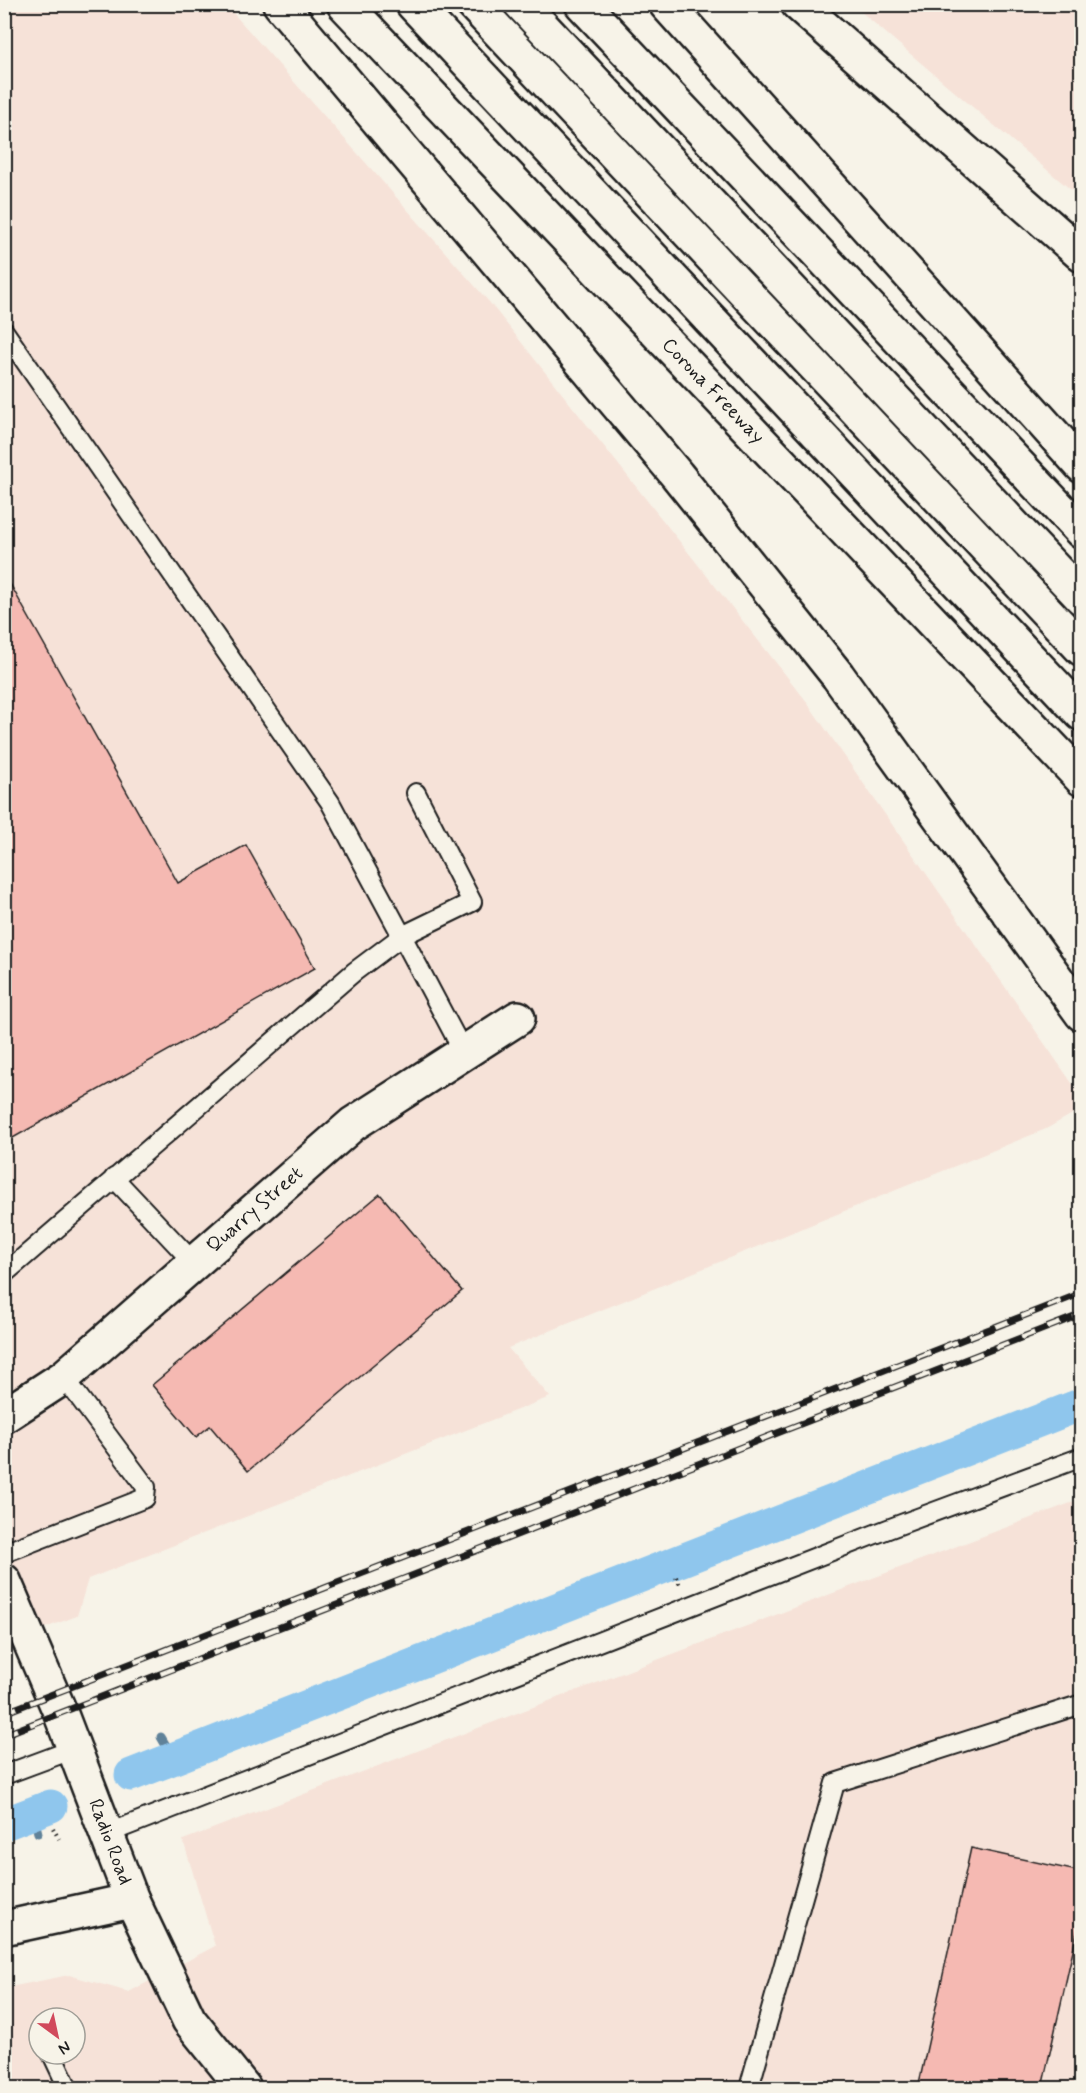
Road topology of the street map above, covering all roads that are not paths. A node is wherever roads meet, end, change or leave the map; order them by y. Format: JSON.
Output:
{"nodes":[{"id":1,"x":280,"y":4,"type":"edge"},
{"id":2,"x":344,"y":4,"type":"edge"},
{"id":3,"x":413,"y":4,"type":"edge"},
{"id":4,"x":473,"y":4,"type":"edge"},
{"id":5,"x":521,"y":4,"type":"edge"},
{"id":6,"x":582,"y":4,"type":"edge"},
{"id":7,"x":666,"y":4,"type":"edge"},
{"id":8,"x":798,"y":4,"type":"edge"},
{"id":9,"x":1082,"y":255,"type":"edge"},
{"id":10,"x":4,"y":331,"type":"edge"},
{"id":11,"x":1082,"y":466,"type":"edge"},
{"id":12,"x":1082,"y":532,"type":"edge"},
{"id":13,"x":1082,"y":598,"type":"edge"},
{"id":14,"x":1082,"y":649,"type":"edge"},
{"id":15,"x":1082,"y":714,"type":"edge"},
{"id":16,"x":1082,"y":779,"type":"edge"},
{"id":17,"x":416,"y":793,"type":"dead end"},
{"id":18,"x":1015,"y":920,"type":"junction"},
{"id":19,"x":402,"y":936,"type":"junction"},
{"id":20,"x":1082,"y":1014,"type":"edge"},
{"id":21,"x":518,"y":1018,"type":"dead end"},
{"id":22,"x":1082,"y":1030,"type":"edge"},
{"id":23,"x":464,"y":1053,"type":"junction"},
{"id":24,"x":114,"y":1178,"type":"junction"},
{"id":25,"x":194,"y":1263,"type":"junction"},
{"id":26,"x":4,"y":1274,"type":"edge"},
{"id":27,"x":64,"y":1377,"type":"junction"},
{"id":28,"x":4,"y":1416,"type":"edge"},
{"id":29,"x":1082,"y":1457,"type":"edge"},
{"id":30,"x":4,"y":1553,"type":"edge"},
{"id":31,"x":4,"y":1581,"type":"edge"},
{"id":32,"x":1082,"y":1704,"type":"edge"},
{"id":33,"x":77,"y":1757,"type":"junction"},
{"id":34,"x":4,"y":1775,"type":"edge"},
{"id":35,"x":103,"y":1825,"type":"junction"},
{"id":36,"x":132,"y":1900,"type":"junction"},
{"id":37,"x":4,"y":1928,"type":"edge"},
{"id":38,"x":58,"y":2066,"type":"edge"},
{"id":39,"x":68,"y":2088,"type":"edge"},
{"id":40,"x":244,"y":2088,"type":"edge"},
{"id":41,"x":749,"y":2088,"type":"edge"}],
"edges":[{"from":1,"to":18,"type":"main road"},
{"from":2,"to":16,"type":"main road","name":"Corona Freeway"},
{"from":3,"to":15,"type":"main road"},
{"from":4,"to":14,"type":"main road"},
{"from":5,"to":13,"type":"main road"},
{"from":6,"to":12,"type":"main road"},
{"from":7,"to":11,"type":"main road"},
{"from":8,"to":9,"type":"main road"},
{"from":10,"to":19,"type":"lane"},
{"from":17,"to":19,"type":"lane"},
{"from":18,"to":20,"type":"main road"},
{"from":18,"to":22,"type":"main road"},
{"from":19,"to":23,"type":"lane"},
{"from":19,"to":24,"type":"lane"},
{"from":21,"to":23,"type":"main road","name":"Quarry Street"},
{"from":23,"to":25,"type":"main road","name":"Quarry Street"},
{"from":24,"to":25,"type":"lane"},
{"from":24,"to":26,"type":"lane"},
{"from":25,"to":27,"type":"main road","name":"Quarry Street"},
{"from":27,"to":28,"type":"main road","name":"Quarry Street"},
{"from":27,"to":30,"type":"lane"},
{"from":29,"to":35,"type":"lane"},
{"from":31,"to":33,"type":"main road","name":"Radio Road"},
{"from":32,"to":41,"type":"lane"},
{"from":33,"to":34,"type":"lane"},
{"from":33,"to":35,"type":"main road","name":"Radio Road"},
{"from":35,"to":36,"type":"main road","name":"Radio Road"},
{"from":36,"to":37,"type":"main road"},
{"from":36,"to":40,"type":"main road","name":"Radio Road"},
{"from":38,"to":39,"type":"lane"}]}
